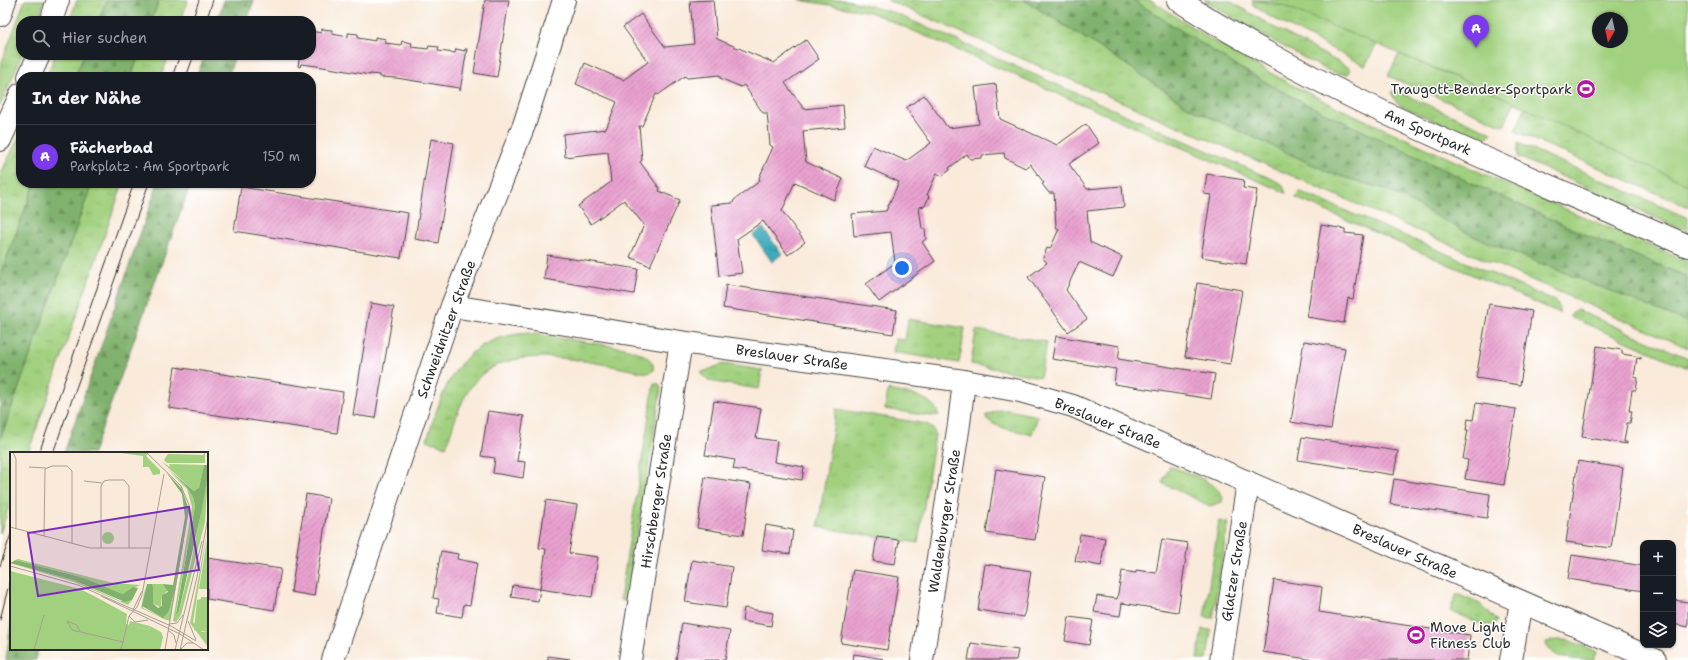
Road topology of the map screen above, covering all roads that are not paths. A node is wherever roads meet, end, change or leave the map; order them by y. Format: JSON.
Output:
{"nodes":[{"id":1,"x":5,"y":0,"type":"edge"},
{"id":2,"x":58,"y":0,"type":"edge"},
{"id":3,"x":564,"y":0,"type":"edge"},
{"id":4,"x":1178,"y":0,"type":"edge"},
{"id":5,"x":0,"y":15,"type":"edge"},
{"id":6,"x":53,"y":16,"type":"edge"},
{"id":7,"x":37,"y":60,"type":"edge"},
{"id":8,"x":31,"y":72,"type":"edge"},
{"id":9,"x":16,"y":105,"type":"edge"},
{"id":10,"x":0,"y":140,"type":"edge"},
{"id":11,"x":1688,"y":246,"type":"edge"},
{"id":12,"x":452,"y":306,"type":"junction"},
{"id":13,"x":681,"y":342,"type":"junction"},
{"id":14,"x":964,"y":381,"type":"junction"},
{"id":15,"x":1248,"y":482,"type":"junction"},
{"id":16,"x":1521,"y":602,"type":"junction"},
{"id":17,"x":333,"y":660,"type":"edge"},
{"id":18,"x":630,"y":660,"type":"edge"},
{"id":19,"x":922,"y":660,"type":"edge"},
{"id":20,"x":1220,"y":660,"type":"edge"},
{"id":21,"x":1511,"y":660,"type":"edge"},
{"id":22,"x":1655,"y":660,"type":"edge"}],
"edges":[{"from":1,"to":5,"type":"street"},
{"from":2,"to":6,"type":"street"},
{"from":3,"to":12,"type":"street","name":"Schweidnitzer Straße"},
{"from":4,"to":11,"type":"street","name":"Am Sportpark"},
{"from":7,"to":8,"type":"street"},
{"from":9,"to":10,"type":"street"},
{"from":12,"to":13,"type":"street","name":"Breslauer Straße"},
{"from":12,"to":17,"type":"street","name":"Schweidnitzer Straße"},
{"from":13,"to":14,"type":"street","name":"Breslauer Straße"},
{"from":13,"to":18,"type":"street","name":"Hirschberger Straße"},
{"from":14,"to":15,"type":"street","name":"Breslauer Straße"},
{"from":14,"to":19,"type":"street","name":"Waldenburger Straße"},
{"from":15,"to":16,"type":"street","name":"Breslauer Straße"},
{"from":15,"to":20,"type":"street","name":"Glatzer Straße"},
{"from":16,"to":21,"type":"street"},
{"from":16,"to":22,"type":"street","name":"Breslauer Straße"}]}
